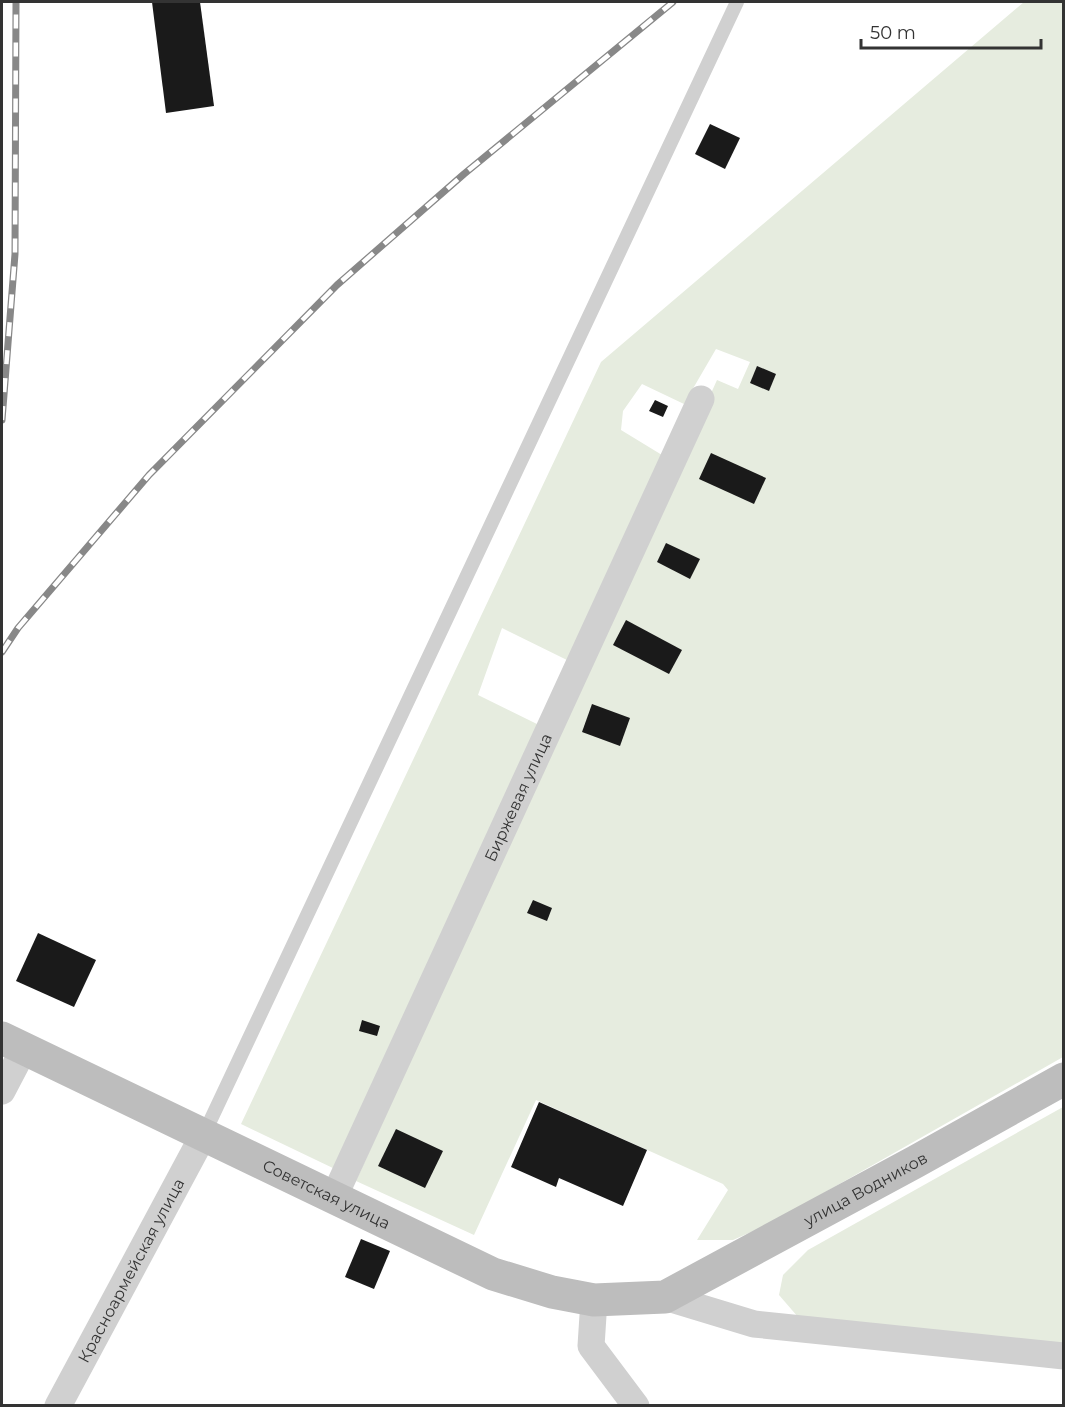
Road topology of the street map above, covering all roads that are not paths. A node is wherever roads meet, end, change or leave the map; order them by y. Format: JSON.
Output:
{"nodes":[{"id":1,"x":737,"y":2,"type":"edge"},
{"id":2,"x":701,"y":399,"type":"dead end"},
{"id":3,"x":13,"y":1043,"type":"edge"},
{"id":4,"x":1064,"y":1079,"type":"edge"},
{"id":5,"x":2,"y":1091,"type":"edge"},
{"id":6,"x":204,"y":1134,"type":"junction"},
{"id":7,"x":334,"y":1197,"type":"junction"},
{"id":8,"x":665,"y":1297,"type":"junction"},
{"id":9,"x":594,"y":1300,"type":"junction"},
{"id":10,"x":1064,"y":1356,"type":"edge"},
{"id":11,"x":58,"y":1406,"type":"edge"},
{"id":12,"x":636,"y":1406,"type":"edge"}],
"edges":[{"from":1,"to":6,"type":"lane"},
{"from":2,"to":7,"type":"street","name":"Биржевая улица"},
{"from":3,"to":5,"type":"street"},
{"from":3,"to":6,"type":"main road","name":"Советская улица"},
{"from":4,"to":8,"type":"main road","name":"улица Водников"},
{"from":6,"to":7,"type":"main road","name":"Советская улица"},
{"from":6,"to":11,"type":"street","name":"Красноармейская улица"},
{"from":7,"to":9,"type":"main road","name":"Советская улица"},
{"from":8,"to":9,"type":"main road","name":"Советская улица"},
{"from":8,"to":10,"type":"street"},
{"from":9,"to":12,"type":"street"}]}
